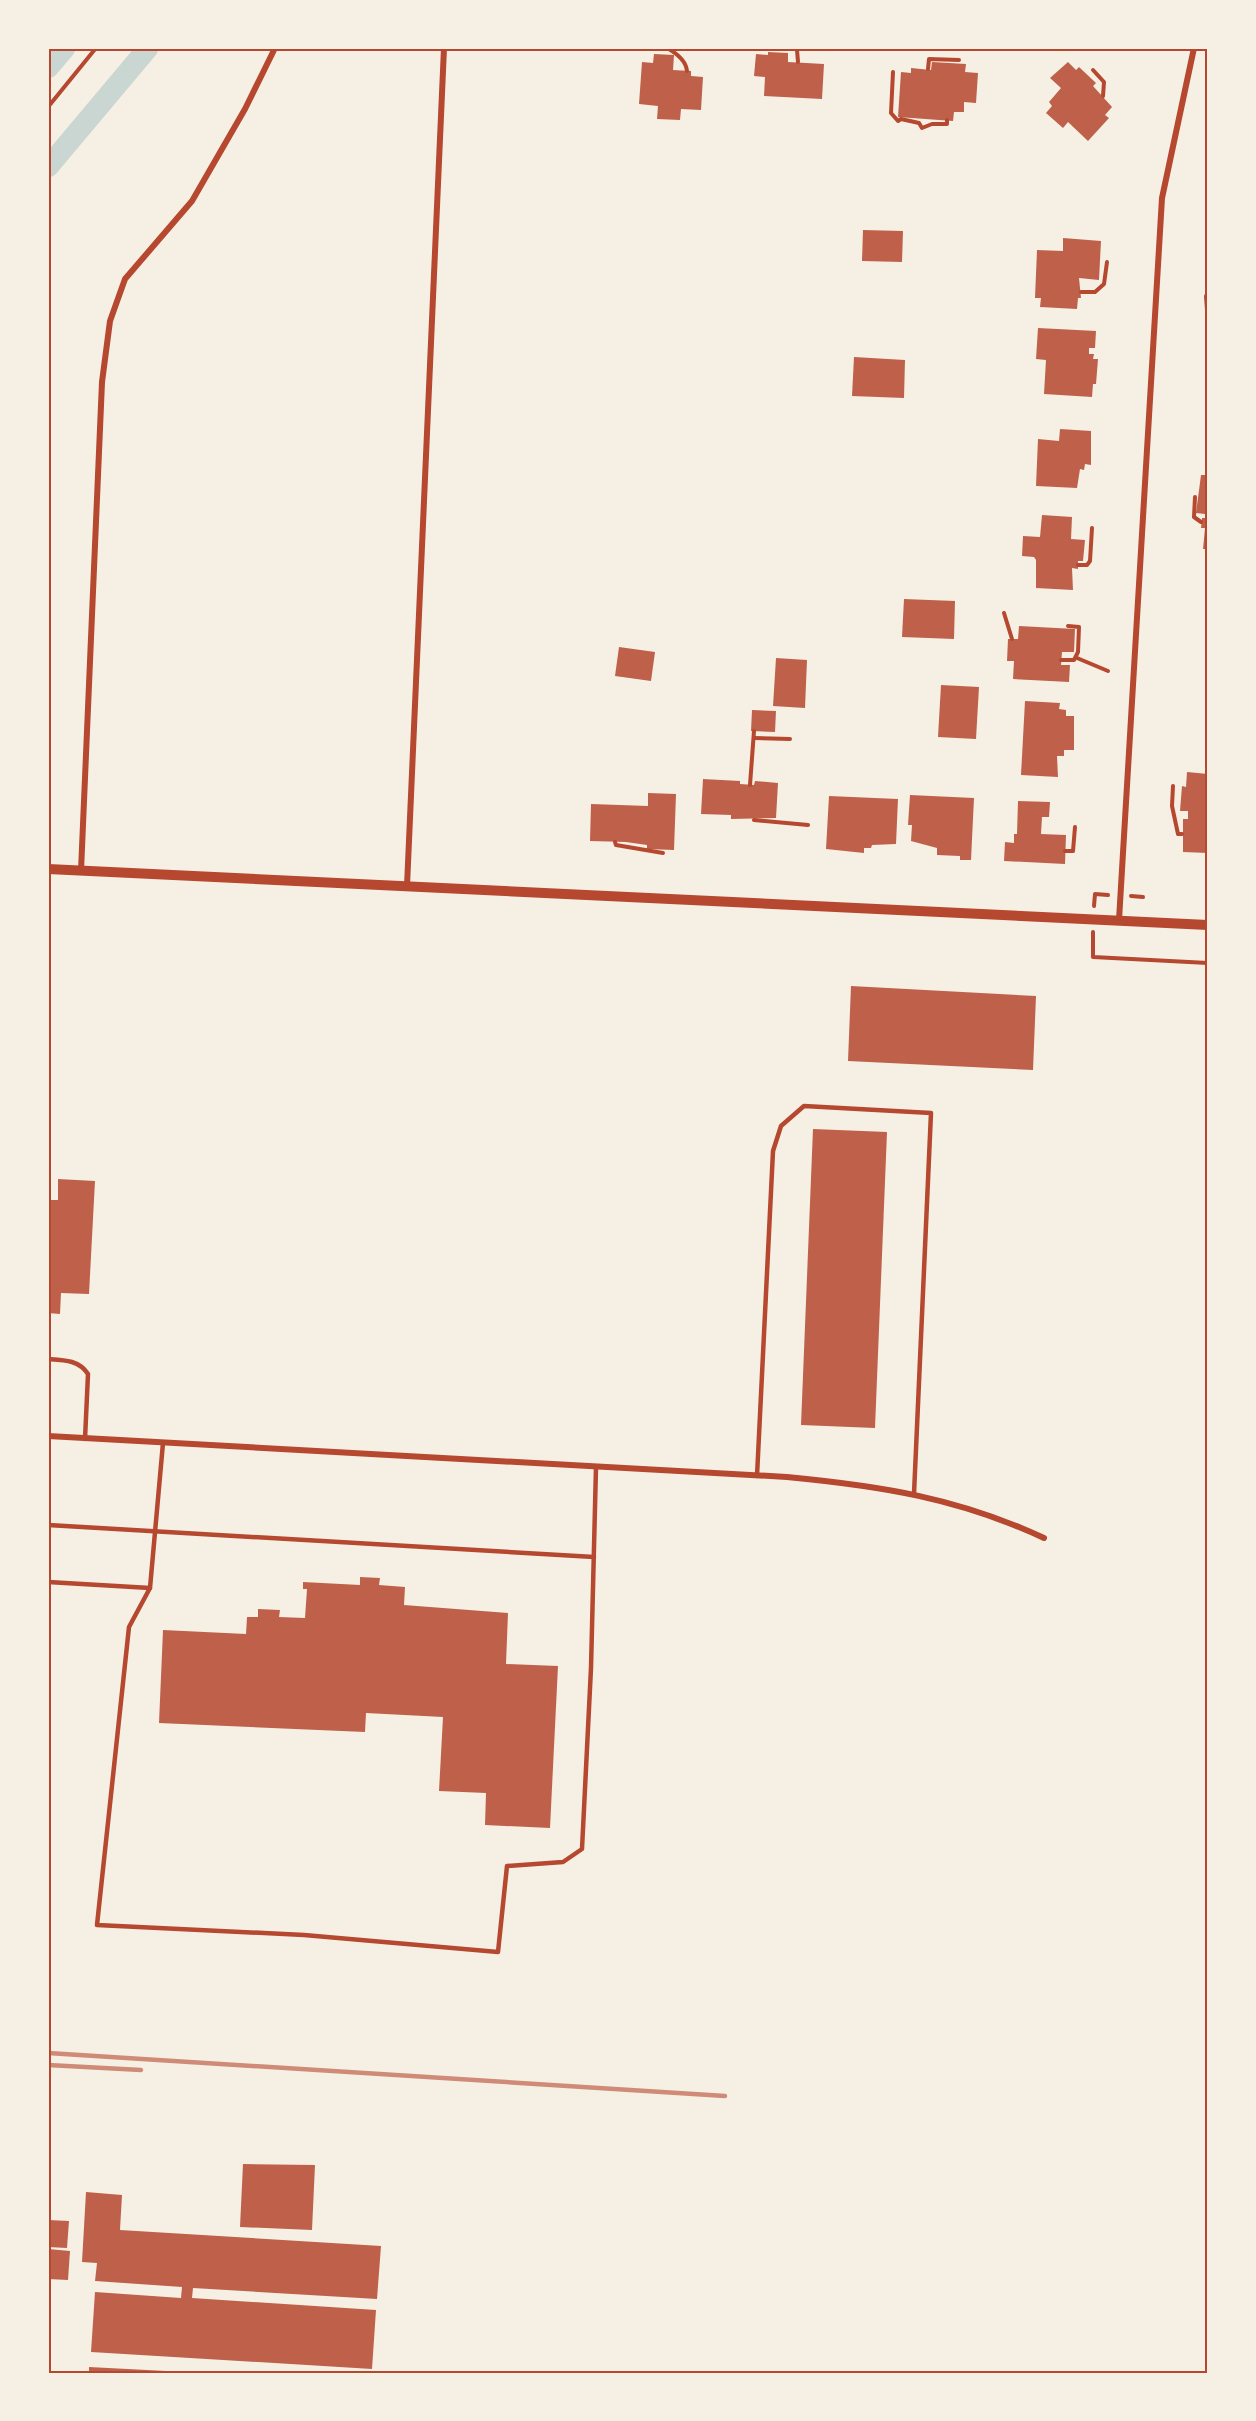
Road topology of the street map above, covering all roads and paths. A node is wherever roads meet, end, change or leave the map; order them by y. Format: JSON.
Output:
{"nodes":[{"id":1,"x":96,"y":48,"type":"edge"},
{"id":2,"x":274,"y":48,"type":"edge"},
{"id":3,"x":444,"y":48,"type":"edge"},
{"id":4,"x":667,"y":48,"type":"edge"},
{"id":5,"x":792,"y":48,"type":"edge"},
{"id":6,"x":1194,"y":48,"type":"edge"},
{"id":7,"x":959,"y":60,"type":"dead end"},
{"id":8,"x":798,"y":62,"type":"dead end"},
{"id":9,"x":928,"y":69,"type":"dead end"},
{"id":10,"x":1093,"y":70,"type":"dead end"},
{"id":11,"x":687,"y":71,"type":"dead end"},
{"id":12,"x":893,"y":72,"type":"dead end"},
{"id":13,"x":1103,"y":96,"type":"dead end"},
{"id":14,"x":48,"y":107,"type":"edge"},
{"id":15,"x":946,"y":120,"type":"dead end"},
{"id":16,"x":1107,"y":262,"type":"dead end"},
{"id":17,"x":1081,"y":292,"type":"dead end"},
{"id":18,"x":1206,"y":296,"type":"dead end"},
{"id":19,"x":1208,"y":324,"type":"edge"},
{"id":20,"x":1195,"y":497,"type":"dead end"},
{"id":21,"x":1201,"y":522,"type":"dead end"},
{"id":22,"x":1092,"y":528,"type":"dead end"},
{"id":23,"x":1078,"y":565,"type":"dead end"},
{"id":24,"x":1004,"y":614,"type":"dead end"},
{"id":25,"x":1068,"y":626,"type":"dead end"},
{"id":26,"x":1012,"y":639,"type":"dead end"},
{"id":27,"x":1077,"y":658,"type":"junction"},
{"id":28,"x":1061,"y":660,"type":"dead end"},
{"id":29,"x":1108,"y":671,"type":"dead end"},
{"id":30,"x":754,"y":731,"type":"dead end"},
{"id":31,"x":753,"y":738,"type":"junction"},
{"id":32,"x":790,"y":739,"type":"dead end"},
{"id":33,"x":750,"y":785,"type":"dead end"},
{"id":34,"x":1173,"y":786,"type":"dead end"},
{"id":35,"x":754,"y":820,"type":"dead end"},
{"id":36,"x":808,"y":825,"type":"dead end"},
{"id":37,"x":1075,"y":827,"type":"dead end"},
{"id":38,"x":1182,"y":834,"type":"dead end"},
{"id":39,"x":615,"y":842,"type":"dead end"},
{"id":40,"x":1065,"y":851,"type":"dead end"},
{"id":41,"x":663,"y":853,"type":"dead end"},
{"id":42,"x":48,"y":869,"type":"edge"},
{"id":43,"x":81,"y":871,"type":"junction"},
{"id":44,"x":407,"y":886,"type":"junction"},
{"id":45,"x":1119,"y":920,"type":"junction"},
{"id":46,"x":1208,"y":925,"type":"edge"},
{"id":47,"x":1093,"y":932,"type":"dead end"},
{"id":48,"x":1208,"y":963,"type":"edge"},
{"id":49,"x":48,"y":1359,"type":"edge"},
{"id":50,"x":48,"y":1436,"type":"edge"},
{"id":51,"x":85,"y":1438,"type":"junction"},
{"id":52,"x":163,"y":1443,"type":"junction"},
{"id":53,"x":596,"y":1467,"type":"junction"},
{"id":54,"x":757,"y":1476,"type":"junction"},
{"id":55,"x":914,"y":1494,"type":"junction"},
{"id":56,"x":48,"y":1525,"type":"edge"},
{"id":57,"x":155,"y":1531,"type":"junction"},
{"id":58,"x":1044,"y":1538,"type":"dead end"},
{"id":59,"x":594,"y":1557,"type":"junction"},
{"id":60,"x":48,"y":1582,"type":"edge"},
{"id":61,"x":150,"y":1588,"type":"junction"}],
"edges":[{"from":1,"to":14,"type":"path"},
{"from":2,"to":43,"type":"street"},
{"from":3,"to":44,"type":"street"},
{"from":4,"to":11,"type":"path"},
{"from":5,"to":8,"type":"path"},
{"from":6,"to":45,"type":"street"},
{"from":7,"to":9,"type":"path"},
{"from":10,"to":13,"type":"path"},
{"from":12,"to":15,"type":"path"},
{"from":16,"to":17,"type":"path"},
{"from":18,"to":19,"type":"path"},
{"from":20,"to":21,"type":"path"},
{"from":22,"to":23,"type":"path"},
{"from":24,"to":26,"type":"path"},
{"from":25,"to":27,"type":"path"},
{"from":27,"to":28,"type":"path"},
{"from":27,"to":29,"type":"path"},
{"from":30,"to":31,"type":"path"},
{"from":31,"to":32,"type":"path"},
{"from":31,"to":33,"type":"path"},
{"from":34,"to":38,"type":"path"},
{"from":35,"to":36,"type":"path"},
{"from":37,"to":40,"type":"path"},
{"from":39,"to":41,"type":"path"},
{"from":42,"to":43,"type":"street"},
{"from":43,"to":44,"type":"street"},
{"from":44,"to":45,"type":"street"},
{"from":45,"to":46,"type":"street"},
{"from":47,"to":48,"type":"path"},
{"from":49,"to":51,"type":"lane"},
{"from":50,"to":51,"type":"street"},
{"from":51,"to":52,"type":"street"},
{"from":52,"to":53,"type":"street"},
{"from":52,"to":57,"type":"lane"},
{"from":53,"to":54,"type":"street"},
{"from":53,"to":59,"type":"lane"},
{"from":54,"to":55,"type":"street"},
{"from":54,"to":55,"type":"lane"},
{"from":55,"to":58,"type":"street"},
{"from":56,"to":57,"type":"lane"},
{"from":57,"to":59,"type":"lane"},
{"from":57,"to":61,"type":"lane"},
{"from":59,"to":61,"type":"lane"},
{"from":60,"to":61,"type":"lane"}]}
